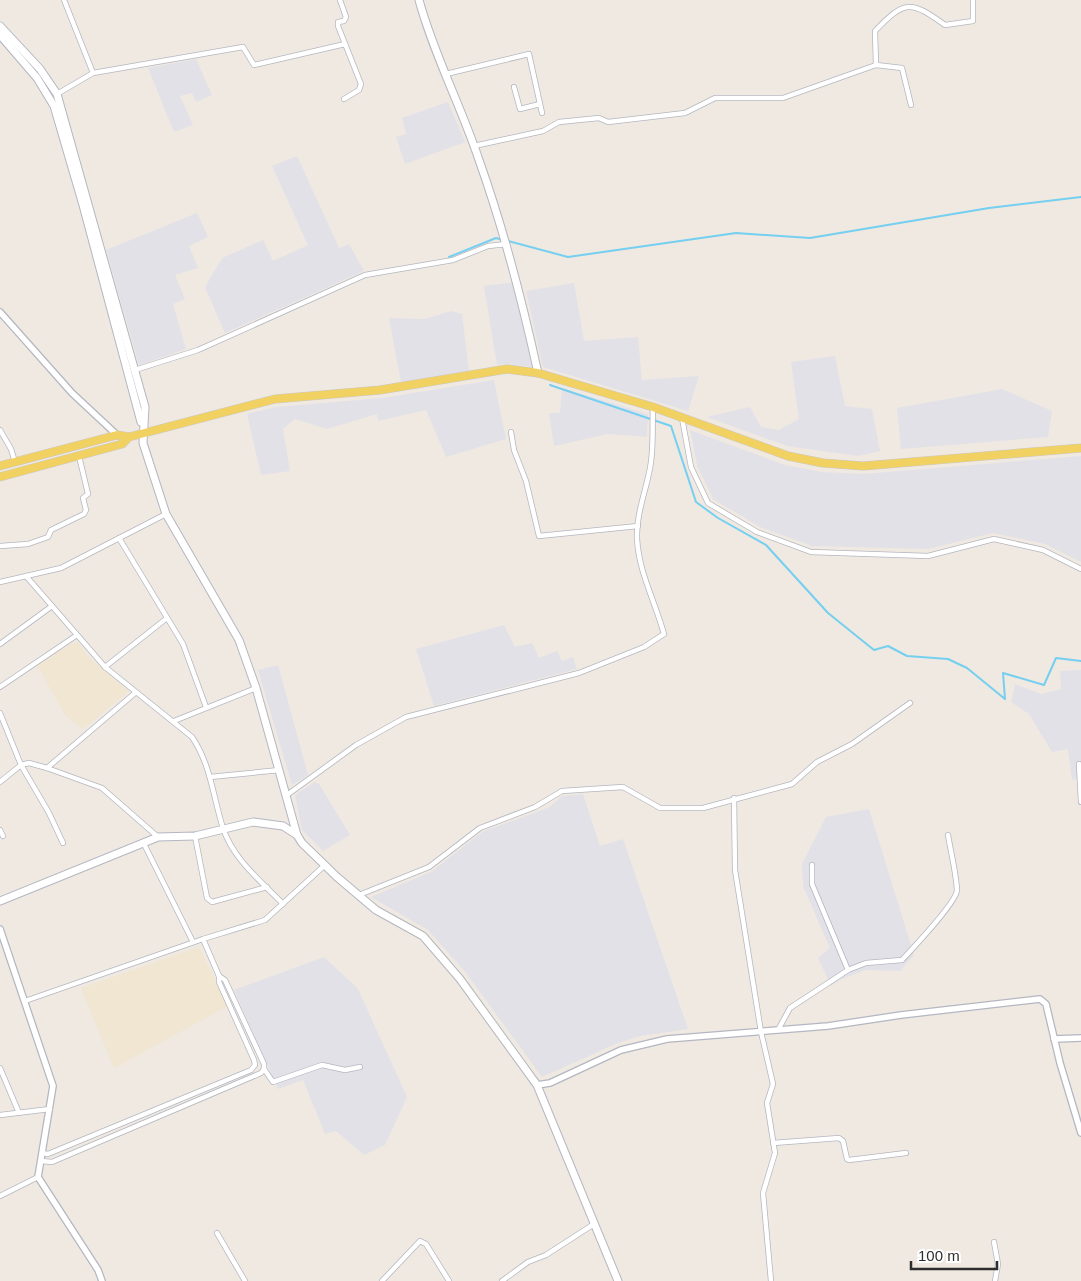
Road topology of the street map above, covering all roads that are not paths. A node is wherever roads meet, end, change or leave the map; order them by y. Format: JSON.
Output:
{"nodes":[{"id":1,"x":64,"y":0,"type":"edge"},
{"id":2,"x":340,"y":0,"type":"edge"},
{"id":3,"x":419,"y":0,"type":"edge"},
{"id":4,"x":973,"y":0,"type":"edge"},
{"id":5,"x":912,"y":2,"type":"edge"},
{"id":6,"x":0,"y":26,"type":"edge"},
{"id":7,"x":0,"y":35,"type":"edge"},
{"id":8,"x":345,"y":44,"type":"junction"},
{"id":9,"x":876,"y":65,"type":"junction"},
{"id":10,"x":93,"y":73,"type":"junction"},
{"id":11,"x":446,"y":74,"type":"junction"},
{"id":12,"x":514,"y":87,"type":"dead end"},
{"id":13,"x":56,"y":94,"type":"junction"},
{"id":14,"x":344,"y":99,"type":"dead end"},
{"id":15,"x":540,"y":104,"type":"junction"},
{"id":16,"x":911,"y":104,"type":"dead end"},
{"id":17,"x":542,"y":113,"type":"dead end"},
{"id":18,"x":474,"y":146,"type":"junction"},
{"id":19,"x":507,"y":244,"type":"junction"},
{"id":20,"x":0,"y":312,"type":"edge"},
{"id":21,"x":134,"y":370,"type":"junction"},
{"id":22,"x":538,"y":373,"type":"junction"},
{"id":23,"x":653,"y":407,"type":"junction"},
{"id":24,"x":682,"y":418,"type":"junction"},
{"id":25,"x":0,"y":430,"type":"edge"},
{"id":26,"x":144,"y":432,"type":"junction"},
{"id":27,"x":511,"y":432,"type":"dead end"},
{"id":28,"x":117,"y":435,"type":"junction"},
{"id":29,"x":129,"y":437,"type":"junction"},
{"id":30,"x":1081,"y":448,"type":"edge"},
{"id":31,"x":79,"y":456,"type":"junction"},
{"id":32,"x":15,"y":462,"type":"junction"},
{"id":33,"x":0,"y":466,"type":"edge"},
{"id":34,"x":0,"y":477,"type":"edge"},
{"id":35,"x":166,"y":514,"type":"junction"},
{"id":36,"x":638,"y":526,"type":"junction"},
{"id":37,"x":119,"y":538,"type":"junction"},
{"id":38,"x":0,"y":546,"type":"edge"},
{"id":39,"x":1081,"y":569,"type":"edge"},
{"id":40,"x":26,"y":576,"type":"junction"},
{"id":41,"x":0,"y":582,"type":"edge"},
{"id":42,"x":52,"y":606,"type":"junction"},
{"id":43,"x":167,"y":618,"type":"junction"},
{"id":44,"x":77,"y":635,"type":"junction"},
{"id":45,"x":0,"y":644,"type":"edge"},
{"id":46,"x":105,"y":667,"type":"junction"},
{"id":47,"x":0,"y":687,"type":"edge"},
{"id":48,"x":256,"y":688,"type":"junction"},
{"id":49,"x":134,"y":693,"type":"junction"},
{"id":50,"x":910,"y":702,"type":"dead end"},
{"id":51,"x":206,"y":707,"type":"junction"},
{"id":52,"x":0,"y":713,"type":"edge"},
{"id":53,"x":174,"y":721,"type":"junction"},
{"id":54,"x":1079,"y":764,"type":"dead end"},
{"id":55,"x":21,"y":765,"type":"junction"},
{"id":56,"x":46,"y":768,"type":"junction"},
{"id":57,"x":280,"y":770,"type":"junction"},
{"id":58,"x":210,"y":778,"type":"junction"},
{"id":59,"x":0,"y":782,"type":"edge"},
{"id":60,"x":286,"y":795,"type":"junction"},
{"id":61,"x":734,"y":798,"type":"junction"},
{"id":62,"x":1081,"y":802,"type":"edge"},
{"id":63,"x":0,"y":830,"type":"edge"},
{"id":64,"x":223,"y":830,"type":"junction"},
{"id":65,"x":297,"y":835,"type":"junction"},
{"id":66,"x":948,"y":835,"type":"dead end"},
{"id":67,"x":3,"y":836,"type":"dead end"},
{"id":68,"x":195,"y":836,"type":"junction"},
{"id":69,"x":158,"y":837,"type":"junction"},
{"id":70,"x":62,"y":842,"type":"dead end"},
{"id":71,"x":144,"y":842,"type":"junction"},
{"id":72,"x":325,"y":865,"type":"junction"},
{"id":73,"x":812,"y":865,"type":"dead end"},
{"id":74,"x":267,"y":887,"type":"junction"},
{"id":75,"x":358,"y":895,"type":"junction"},
{"id":76,"x":0,"y":901,"type":"edge"},
{"id":77,"x":283,"y":904,"type":"junction"},
{"id":78,"x":0,"y":929,"type":"edge"},
{"id":79,"x":202,"y":939,"type":"junction"},
{"id":80,"x":193,"y":942,"type":"junction"},
{"id":81,"x":848,"y":970,"type":"junction"},
{"id":82,"x":219,"y":976,"type":"junction"},
{"id":83,"x":25,"y":1001,"type":"junction"},
{"id":84,"x":778,"y":1030,"type":"junction"},
{"id":85,"x":761,"y":1032,"type":"junction"},
{"id":86,"x":1054,"y":1038,"type":"junction"},
{"id":87,"x":1081,"y":1038,"type":"edge"},
{"id":88,"x":360,"y":1067,"type":"dead end"},
{"id":89,"x":0,"y":1068,"type":"edge"},
{"id":90,"x":264,"y":1069,"type":"junction"},
{"id":91,"x":537,"y":1084,"type":"junction"},
{"id":92,"x":50,"y":1109,"type":"junction"},
{"id":93,"x":19,"y":1113,"type":"junction"},
{"id":94,"x":0,"y":1115,"type":"edge"},
{"id":95,"x":1081,"y":1133,"type":"edge"},
{"id":96,"x":773,"y":1143,"type":"junction"},
{"id":97,"x":42,"y":1153,"type":"junction"},
{"id":98,"x":906,"y":1153,"type":"dead end"},
{"id":99,"x":41,"y":1161,"type":"junction"},
{"id":100,"x":38,"y":1177,"type":"junction"},
{"id":101,"x":0,"y":1196,"type":"edge"},
{"id":102,"x":594,"y":1224,"type":"junction"},
{"id":103,"x":217,"y":1233,"type":"dead end"},
{"id":104,"x":994,"y":1242,"type":"dead end"},
{"id":105,"x":771,"y":1280,"type":"edge"},
{"id":106,"x":102,"y":1281,"type":"edge"},
{"id":107,"x":245,"y":1281,"type":"edge"},
{"id":108,"x":382,"y":1281,"type":"edge"},
{"id":109,"x":449,"y":1281,"type":"edge"},
{"id":110,"x":502,"y":1281,"type":"edge"},
{"id":111,"x":618,"y":1281,"type":"edge"},
{"id":112,"x":995,"y":1281,"type":"edge"}],
"edges":[{"from":1,"to":10,"type":"street"},
{"from":2,"to":8,"type":"street"},
{"from":3,"to":11,"type":"main road"},
{"from":4,"to":5,"type":"street"},
{"from":5,"to":9,"type":"street"},
{"from":6,"to":13,"type":"main road"},
{"from":7,"to":26,"type":"main road"},
{"from":8,"to":10,"type":"street"},
{"from":8,"to":14,"type":"street"},
{"from":9,"to":16,"type":"street"},
{"from":9,"to":18,"type":"street"},
{"from":10,"to":13,"type":"street"},
{"from":11,"to":15,"type":"street"},
{"from":11,"to":18,"type":"main road"},
{"from":12,"to":15,"type":"street"},
{"from":13,"to":21,"type":"main road"},
{"from":15,"to":17,"type":"street"},
{"from":18,"to":19,"type":"main road"},
{"from":19,"to":21,"type":"street"},
{"from":19,"to":22,"type":"main road"},
{"from":20,"to":28,"type":"street"},
{"from":21,"to":26,"type":"main road"},
{"from":22,"to":23,"type":"main road"},
{"from":22,"to":26,"type":"main road"},
{"from":23,"to":24,"type":"main road"},
{"from":23,"to":36,"type":"street"},
{"from":24,"to":30,"type":"main road"},
{"from":24,"to":39,"type":"street"},
{"from":25,"to":32,"type":"street"},
{"from":26,"to":29,"type":"main road"},
{"from":26,"to":35,"type":"main road"},
{"from":27,"to":36,"type":"street"},
{"from":28,"to":29,"type":"main road"},
{"from":28,"to":32,"type":"main road"},
{"from":29,"to":31,"type":"main road"},
{"from":31,"to":34,"type":"main road"},
{"from":31,"to":38,"type":"street"},
{"from":32,"to":33,"type":"main road"},
{"from":35,"to":37,"type":"street"},
{"from":35,"to":48,"type":"main road"},
{"from":36,"to":60,"type":"street"},
{"from":37,"to":40,"type":"street"},
{"from":37,"to":43,"type":"street"},
{"from":40,"to":41,"type":"street"},
{"from":40,"to":42,"type":"street"},
{"from":42,"to":44,"type":"street"},
{"from":42,"to":45,"type":"street"},
{"from":43,"to":46,"type":"street"},
{"from":43,"to":51,"type":"street"},
{"from":44,"to":46,"type":"street"},
{"from":44,"to":47,"type":"street"},
{"from":46,"to":49,"type":"street"},
{"from":48,"to":51,"type":"street"},
{"from":48,"to":57,"type":"main road"},
{"from":49,"to":53,"type":"street"},
{"from":49,"to":56,"type":"street"},
{"from":50,"to":61,"type":"street"},
{"from":51,"to":53,"type":"street"},
{"from":52,"to":55,"type":"street"},
{"from":53,"to":58,"type":"street"},
{"from":54,"to":62,"type":"street"},
{"from":55,"to":56,"type":"street"},
{"from":55,"to":59,"type":"street"},
{"from":55,"to":70,"type":"street"},
{"from":56,"to":69,"type":"street"},
{"from":57,"to":58,"type":"street"},
{"from":57,"to":60,"type":"main road"},
{"from":58,"to":64,"type":"street"},
{"from":60,"to":65,"type":"main road"},
{"from":61,"to":75,"type":"street"},
{"from":61,"to":85,"type":"street"},
{"from":63,"to":67,"type":"street"},
{"from":64,"to":65,"type":"main road"},
{"from":64,"to":68,"type":"main road"},
{"from":64,"to":74,"type":"street"},
{"from":65,"to":72,"type":"main road"},
{"from":66,"to":81,"type":"street"},
{"from":68,"to":69,"type":"main road"},
{"from":68,"to":74,"type":"street"},
{"from":69,"to":71,"type":"main road"},
{"from":71,"to":76,"type":"main road"},
{"from":71,"to":80,"type":"street"},
{"from":72,"to":75,"type":"main road"},
{"from":72,"to":77,"type":"street"},
{"from":73,"to":81,"type":"street"},
{"from":74,"to":77,"type":"street"},
{"from":75,"to":91,"type":"main road"},
{"from":77,"to":79,"type":"street"},
{"from":78,"to":83,"type":"street"},
{"from":79,"to":80,"type":"street"},
{"from":79,"to":82,"type":"street"},
{"from":80,"to":83,"type":"street"},
{"from":81,"to":84,"type":"street"},
{"from":82,"to":90,"type":"street"},
{"from":82,"to":97,"type":"street"},
{"from":83,"to":92,"type":"street"},
{"from":84,"to":85,"type":"street"},
{"from":84,"to":86,"type":"street"},
{"from":85,"to":91,"type":"street"},
{"from":85,"to":96,"type":"street"},
{"from":86,"to":87,"type":"street"},
{"from":86,"to":95,"type":"street"},
{"from":88,"to":90,"type":"street"},
{"from":89,"to":93,"type":"street"},
{"from":90,"to":99,"type":"street"},
{"from":91,"to":102,"type":"main road"},
{"from":92,"to":93,"type":"street"},
{"from":92,"to":97,"type":"street"},
{"from":93,"to":94,"type":"street"},
{"from":96,"to":98,"type":"street"},
{"from":96,"to":105,"type":"street"},
{"from":97,"to":99,"type":"street"},
{"from":99,"to":100,"type":"street"},
{"from":100,"to":101,"type":"street"},
{"from":100,"to":106,"type":"street"},
{"from":102,"to":110,"type":"street"},
{"from":102,"to":111,"type":"main road"},
{"from":103,"to":107,"type":"street"},
{"from":104,"to":112,"type":"street"},
{"from":108,"to":109,"type":"street"}]}
